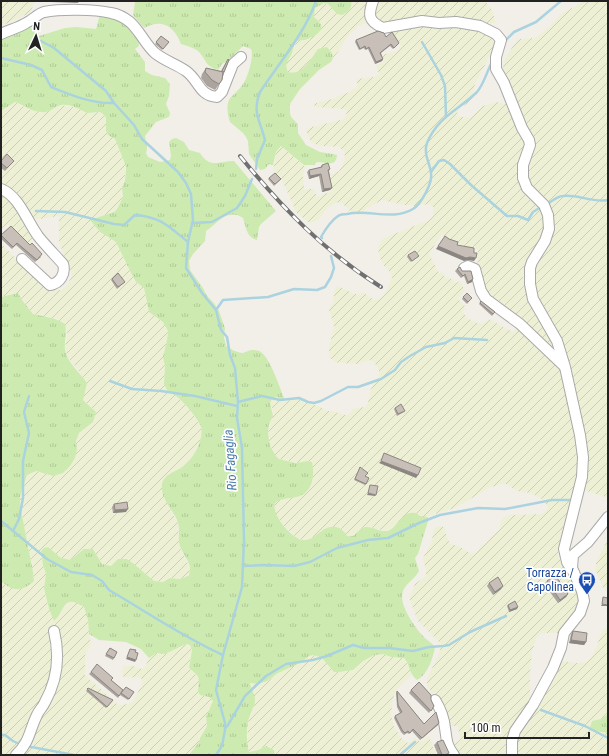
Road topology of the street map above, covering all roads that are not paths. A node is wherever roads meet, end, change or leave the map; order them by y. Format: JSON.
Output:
{"nodes":[{"id":1,"x":373,"y":1,"type":"edge"},
{"id":2,"x":1,"y":34,"type":"edge"},
{"id":3,"x":241,"y":57,"type":"dead end"},
{"id":4,"x":1,"y":189,"type":"edge"},
{"id":5,"x":22,"y":259,"type":"dead end"},
{"id":6,"x":464,"y":268,"type":"dead end"},
{"id":7,"x":565,"y":368,"type":"junction"},
{"id":8,"x":608,"y":517,"type":"edge"},
{"id":9,"x":574,"y":573,"type":"junction"},
{"id":10,"x":54,"y":631,"type":"dead end"},
{"id":11,"x":435,"y":700,"type":"dead end"},
{"id":12,"x":16,"y":755,"type":"edge"},
{"id":13,"x":454,"y":755,"type":"edge"},
{"id":14,"x":512,"y":755,"type":"edge"}],
"edges":[{"from":1,"to":7,"type":"street"},
{"from":2,"to":3,"type":"street"},
{"from":4,"to":5,"type":"street"},
{"from":6,"to":7,"type":"street"},
{"from":7,"to":9,"type":"street"},
{"from":8,"to":9,"type":"street"},
{"from":9,"to":14,"type":"street"},
{"from":10,"to":12,"type":"street"},
{"from":11,"to":13,"type":"street"}]}
